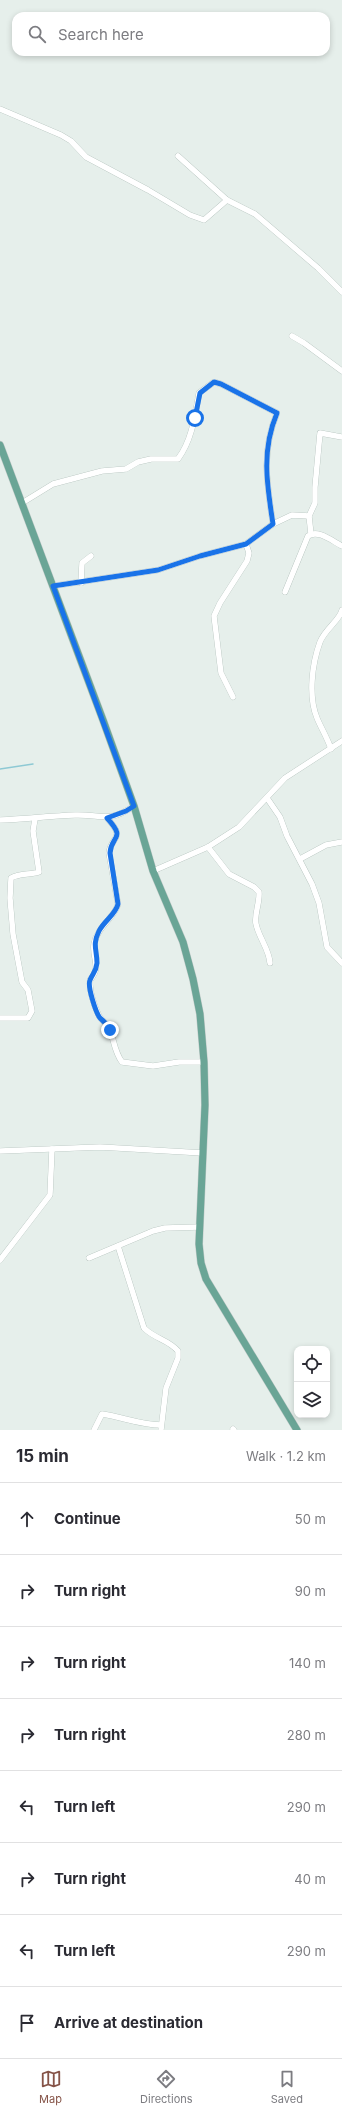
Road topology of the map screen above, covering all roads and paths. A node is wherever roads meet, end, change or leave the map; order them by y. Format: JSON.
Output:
{"nodes":[{"id":1,"x":0,"y":109,"type":"edge"},
{"id":2,"x":178,"y":156,"type":"dead end"},
{"id":3,"x":227,"y":200,"type":"junction"},
{"id":4,"x":342,"y":292,"type":"edge"},
{"id":5,"x":292,"y":336,"type":"dead end"},
{"id":6,"x":342,"y":371,"type":"edge"},
{"id":7,"x":342,"y":437,"type":"edge"},
{"id":8,"x":0,"y":445,"type":"edge"},
{"id":9,"x":22,"y":503,"type":"junction"},
{"id":10,"x":309,"y":516,"type":"junction"},
{"id":11,"x":273,"y":524,"type":"junction"},
{"id":12,"x":311,"y":534,"type":"junction"},
{"id":13,"x":246,"y":544,"type":"junction"},
{"id":14,"x":342,"y":546,"type":"edge"},
{"id":15,"x":91,"y":556,"type":"dead end"},
{"id":16,"x":81,"y":583,"type":"junction"},
{"id":17,"x":53,"y":586,"type":"junction"},
{"id":18,"x":285,"y":592,"type":"dead end"},
{"id":19,"x":342,"y":610,"type":"edge"},
{"id":20,"x":233,"y":697,"type":"dead end"},
{"id":21,"x":342,"y":741,"type":"edge"},
{"id":22,"x":330,"y":749,"type":"junction"},
{"id":23,"x":267,"y":798,"type":"junction"},
{"id":24,"x":134,"y":806,"type":"junction"},
{"id":25,"x":107,"y":818,"type":"junction"},
{"id":26,"x":35,"y":819,"type":"junction"},
{"id":27,"x":0,"y":820,"type":"edge"},
{"id":28,"x":342,"y":842,"type":"edge"},
{"id":29,"x":208,"y":846,"type":"junction"},
{"id":30,"x":300,"y":859,"type":"junction"},
{"id":31,"x":153,"y":872,"type":"junction"},
{"id":32,"x":270,"y":963,"type":"dead end"},
{"id":33,"x":342,"y":963,"type":"edge"},
{"id":34,"x":0,"y":1018,"type":"edge"},
{"id":35,"x":204,"y":1062,"type":"junction"},
{"id":36,"x":52,"y":1149,"type":"junction"},
{"id":37,"x":0,"y":1151,"type":"edge"},
{"id":38,"x":202,"y":1153,"type":"junction"},
{"id":39,"x":200,"y":1227,"type":"junction"},
{"id":40,"x":118,"y":1246,"type":"junction"},
{"id":41,"x":89,"y":1258,"type":"dead end"},
{"id":42,"x":0,"y":1260,"type":"edge"},
{"id":43,"x":161,"y":1428,"type":"edge"},
{"id":44,"x":294,"y":1429,"type":"edge"},
{"id":45,"x":94,"y":1430,"type":"edge"}],
"edges":[{"from":1,"to":3,"type":"street"},
{"from":2,"to":3,"type":"street"},
{"from":3,"to":4,"type":"street"},
{"from":5,"to":6,"type":"street"},
{"from":7,"to":10,"type":"street"},
{"from":8,"to":9,"type":"main road"},
{"from":9,"to":11,"type":"street"},
{"from":9,"to":17,"type":"main road"},
{"from":10,"to":11,"type":"street"},
{"from":10,"to":12,"type":"street"},
{"from":11,"to":13,"type":"street"},
{"from":12,"to":14,"type":"street"},
{"from":12,"to":18,"type":"street"},
{"from":13,"to":16,"type":"street"},
{"from":13,"to":20,"type":"street"},
{"from":15,"to":16,"type":"street"},
{"from":16,"to":17,"type":"street"},
{"from":17,"to":24,"type":"main road"},
{"from":19,"to":22,"type":"street"},
{"from":21,"to":22,"type":"street"},
{"from":22,"to":23,"type":"street"},
{"from":23,"to":29,"type":"street"},
{"from":23,"to":30,"type":"street"},
{"from":24,"to":25,"type":"street"},
{"from":24,"to":31,"type":"main road"},
{"from":25,"to":26,"type":"street"},
{"from":25,"to":35,"type":"street"},
{"from":26,"to":27,"type":"street"},
{"from":26,"to":34,"type":"street"},
{"from":28,"to":30,"type":"street"},
{"from":29,"to":31,"type":"street"},
{"from":29,"to":32,"type":"street"},
{"from":30,"to":33,"type":"street"},
{"from":31,"to":35,"type":"main road"},
{"from":35,"to":38,"type":"main road"},
{"from":36,"to":37,"type":"street"},
{"from":36,"to":38,"type":"street"},
{"from":36,"to":42,"type":"street"},
{"from":38,"to":39,"type":"main road"},
{"from":39,"to":40,"type":"street"},
{"from":39,"to":44,"type":"main road"},
{"from":40,"to":41,"type":"street"},
{"from":40,"to":43,"type":"street"},
{"from":43,"to":45,"type":"street"}]}
